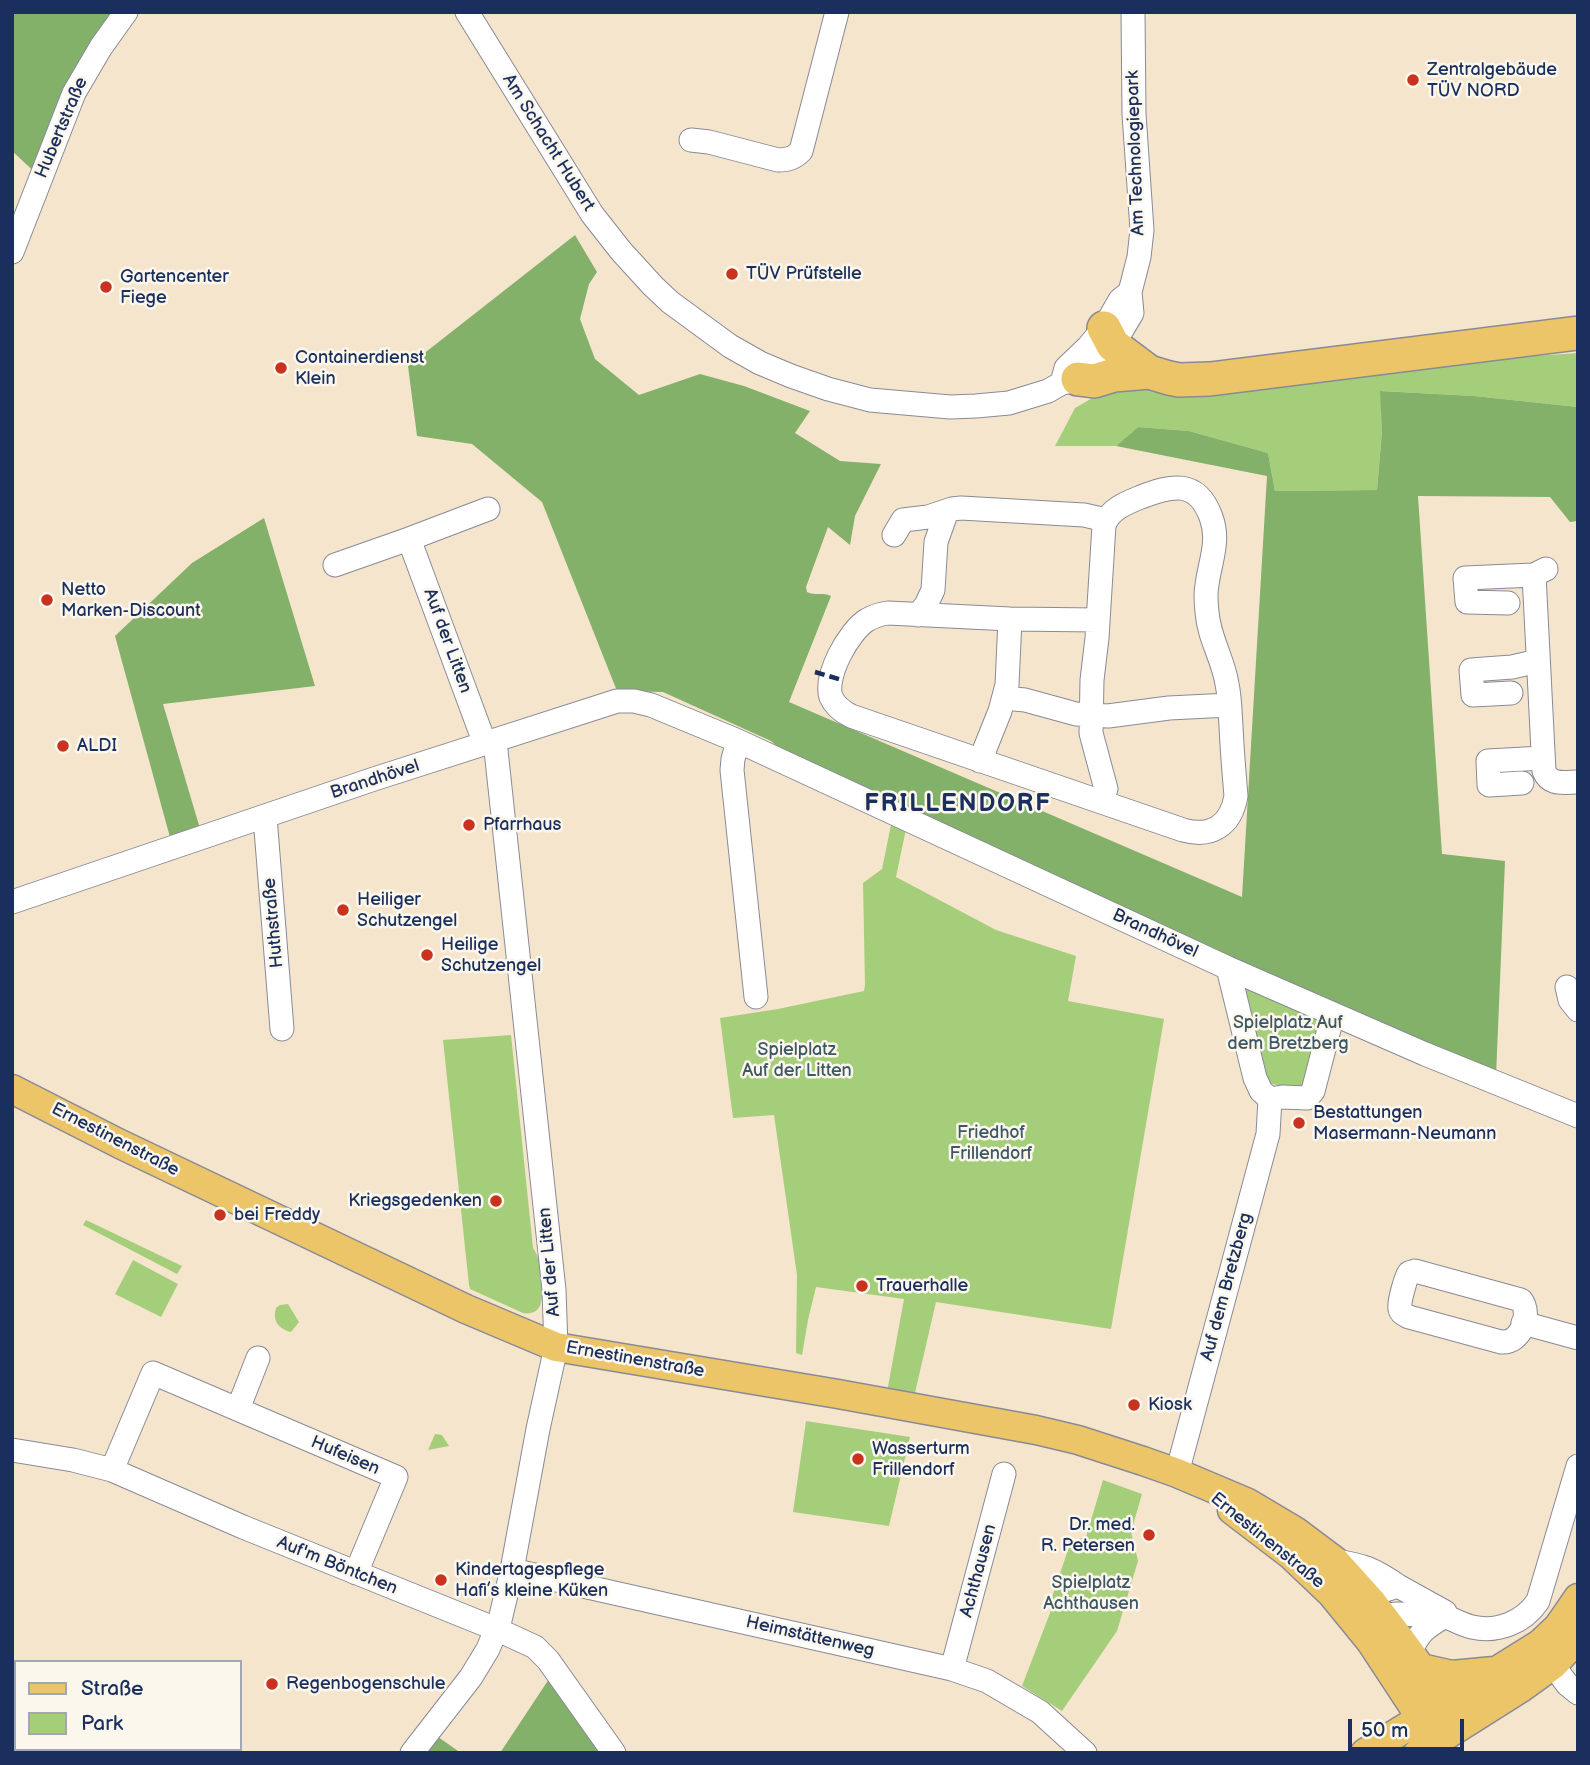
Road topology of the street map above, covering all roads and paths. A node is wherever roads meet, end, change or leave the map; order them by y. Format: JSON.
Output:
{"nodes":[{"id":1,"x":126,"y":12,"type":"edge"},
{"id":2,"x":467,"y":12,"type":"edge"},
{"id":3,"x":837,"y":12,"type":"edge"},
{"id":4,"x":1133,"y":12,"type":"edge"},
{"id":5,"x":691,"y":140,"type":"dead end"},
{"id":6,"x":12,"y":252,"type":"edge"},
{"id":7,"x":637,"y":269,"type":"joint"},
{"id":8,"x":1578,"y":325,"type":"edge"},
{"id":9,"x":1578,"y":333,"type":"edge"},
{"id":10,"x":1113,"y":334,"type":"junction"},
{"id":11,"x":1149,"y":372,"type":"junction"},
{"id":12,"x":1070,"y":381,"type":"junction"},
{"id":13,"x":488,"y":509,"type":"dead end"},
{"id":14,"x":947,"y":511,"type":"junction"},
{"id":15,"x":915,"y":519,"type":"junction"},
{"id":16,"x":1106,"y":520,"type":"junction"},
{"id":17,"x":894,"y":535,"type":"dead end"},
{"id":18,"x":408,"y":539,"type":"junction"},
{"id":19,"x":936,"y":542,"type":"junction"},
{"id":20,"x":335,"y":565,"type":"dead end"},
{"id":21,"x":1508,"y":603,"type":"dead end"},
{"id":22,"x":918,"y":615,"type":"junction"},
{"id":23,"x":1010,"y":619,"type":"junction"},
{"id":24,"x":1098,"y":629,"type":"junction"},
{"id":25,"x":1538,"y":661,"type":"junction"},
{"id":26,"x":1511,"y":694,"type":"dead end"},
{"id":27,"x":1014,"y":699,"type":"junction"},
{"id":28,"x":1229,"y":705,"type":"junction"},
{"id":29,"x":1100,"y":707,"type":"junction"},
{"id":30,"x":738,"y":741,"type":"junction"},
{"id":31,"x":490,"y":743,"type":"junction"},
{"id":32,"x":1543,"y":758,"type":"junction"},
{"id":33,"x":980,"y":761,"type":"junction"},
{"id":34,"x":1578,"y":782,"type":"edge"},
{"id":35,"x":1522,"y":783,"type":"dead end"},
{"id":36,"x":1107,"y":796,"type":"junction"},
{"id":37,"x":265,"y":817,"type":"junction"},
{"id":38,"x":12,"y":902,"type":"edge"},
{"id":39,"x":1228,"y":968,"type":"junction"},
{"id":40,"x":1567,"y":987,"type":"dead end"},
{"id":41,"x":756,"y":997,"type":"dead end"},
{"id":42,"x":1578,"y":1010,"type":"edge"},
{"id":43,"x":1333,"y":1014,"type":"junction"},
{"id":44,"x":282,"y":1029,"type":"dead end"},
{"id":45,"x":12,"y":1089,"type":"edge"},
{"id":46,"x":1270,"y":1099,"type":"junction"},
{"id":47,"x":1578,"y":1116,"type":"edge"},
{"id":48,"x":1523,"y":1323,"type":"junction"},
{"id":49,"x":1578,"y":1338,"type":"edge"},
{"id":50,"x":556,"y":1347,"type":"junction"},
{"id":51,"x":258,"y":1358,"type":"dead end"},
{"id":52,"x":238,"y":1409,"type":"junction"},
{"id":53,"x":12,"y":1450,"type":"edge"},
{"id":54,"x":1578,"y":1466,"type":"edge"},
{"id":55,"x":112,"y":1470,"type":"junction"},
{"id":56,"x":1177,"y":1473,"type":"junction"},
{"id":57,"x":1004,"y":1474,"type":"dead end"},
{"id":58,"x":1335,"y":1561,"type":"junction"},
{"id":59,"x":512,"y":1570,"type":"junction"},
{"id":60,"x":356,"y":1573,"type":"junction"},
{"id":61,"x":1398,"y":1586,"type":"junction"},
{"id":62,"x":1578,"y":1598,"type":"edge"},
{"id":63,"x":1368,"y":1611,"type":"junction"},
{"id":64,"x":1446,"y":1616,"type":"junction"},
{"id":65,"x":496,"y":1629,"type":"junction"},
{"id":66,"x":1578,"y":1639,"type":"edge"},
{"id":67,"x":1415,"y":1660,"type":"junction"},
{"id":68,"x":1553,"y":1665,"type":"junction"},
{"id":69,"x":952,"y":1669,"type":"junction"},
{"id":70,"x":1500,"y":1670,"type":"junction"},
{"id":71,"x":1578,"y":1693,"type":"edge"},
{"id":72,"x":1430,"y":1713,"type":"junction"},
{"id":73,"x":1436,"y":1748,"type":"edge"},
{"id":74,"x":412,"y":1753,"type":"edge"},
{"id":75,"x":614,"y":1753,"type":"edge"},
{"id":76,"x":1085,"y":1753,"type":"edge"},
{"id":77,"x":1364,"y":1753,"type":"edge"}],
"edges":[{"from":1,"to":6,"type":"street","name":"Hubertstraße"},
{"from":2,"to":7,"type":"street","name":"Am Schacht Hubert"},
{"from":3,"to":5,"type":"street"},
{"from":4,"to":10,"type":"street","name":"Am Technologiepark"},
{"from":7,"to":12,"type":"street","name":"Am Technologiepark"},
{"from":8,"to":10,"type":"highway"},
{"from":9,"to":11,"type":"highway"},
{"from":10,"to":11,"type":"highway"},
{"from":10,"to":12,"type":"street","name":"Am Technologiepark"},
{"from":11,"to":12,"type":"highway"},
{"from":13,"to":18,"type":"street"},
{"from":14,"to":15,"type":"street"},
{"from":14,"to":16,"type":"street"},
{"from":14,"to":19,"type":"street"},
{"from":15,"to":17,"type":"street"},
{"from":15,"to":19,"type":"street"},
{"from":16,"to":24,"type":"street"},
{"from":16,"to":28,"type":"street"},
{"from":18,"to":20,"type":"street"},
{"from":18,"to":31,"type":"street","name":"Auf der Litten"},
{"from":19,"to":22,"type":"street"},
{"from":21,"to":25,"type":"street"},
{"from":22,"to":23,"type":"street"},
{"from":22,"to":33,"type":"street"},
{"from":23,"to":24,"type":"street"},
{"from":23,"to":27,"type":"street"},
{"from":24,"to":29,"type":"street"},
{"from":25,"to":26,"type":"street"},
{"from":25,"to":32,"type":"street"},
{"from":27,"to":29,"type":"street"},
{"from":27,"to":33,"type":"street"},
{"from":28,"to":29,"type":"street"},
{"from":28,"to":36,"type":"street"},
{"from":29,"to":36,"type":"street"},
{"from":30,"to":31,"type":"street","name":"Brandhövel"},
{"from":30,"to":39,"type":"street","name":"Brandhövel"},
{"from":30,"to":41,"type":"street"},
{"from":31,"to":37,"type":"street","name":"Brandhövel"},
{"from":31,"to":50,"type":"street","name":"Auf der Litten"},
{"from":32,"to":34,"type":"street"},
{"from":32,"to":35,"type":"street"},
{"from":33,"to":36,"type":"street"},
{"from":37,"to":38,"type":"street","name":"Brandhövel"},
{"from":37,"to":44,"type":"street","name":"Huthstraße"},
{"from":39,"to":43,"type":"street","name":"Brandhövel"},
{"from":39,"to":46,"type":"street"},
{"from":40,"to":42,"type":"street"},
{"from":43,"to":46,"type":"street"},
{"from":43,"to":47,"type":"street","name":"Brandhövel"},
{"from":45,"to":50,"type":"main road","name":"Ernestinenstraße"},
{"from":46,"to":56,"type":"street","name":"Auf dem Bretzberg"},
{"from":48,"to":48,"type":"street"},
{"from":48,"to":49,"type":"street"},
{"from":50,"to":56,"type":"main road","name":"Ernestinenstraße"},
{"from":50,"to":59,"type":"street","name":"Auf der Litten"},
{"from":51,"to":52,"type":"street"},
{"from":52,"to":55,"type":"street","name":"Hufeisen"},
{"from":52,"to":60,"type":"street","name":"Hufeisen"},
{"from":53,"to":55,"type":"street","name":"Auf'm Böntchen"},
{"from":54,"to":64,"type":"street"},
{"from":55,"to":60,"type":"street","name":"Auf'm Böntchen"},
{"from":56,"to":58,"type":"main road","name":"Ernestinenstraße"},
{"from":56,"to":63,"type":"main road","name":"Ernestinenstraße"},
{"from":57,"to":69,"type":"street","name":"Achthausen"},
{"from":58,"to":61,"type":"street"},
{"from":58,"to":63,"type":"main road","name":"Ernestinenstraße"},
{"from":59,"to":65,"type":"street","name":"Auf der Litten"},
{"from":59,"to":69,"type":"street","name":"Heimstättenweg"},
{"from":60,"to":65,"type":"street","name":"Auf'm Böntchen"},
{"from":61,"to":63,"type":"street"},
{"from":61,"to":64,"type":"street"},
{"from":62,"to":70,"type":"main road"},
{"from":63,"to":64,"type":"street"},
{"from":63,"to":67,"type":"main road","name":"Ernestinenstraße"},
{"from":63,"to":72,"type":"main road","name":"Ernestinenstraße"},
{"from":64,"to":67,"type":"street"},
{"from":65,"to":74,"type":"street","name":"Auf der Litten"},
{"from":65,"to":75,"type":"street","name":"Auf'm Böntchen"},
{"from":66,"to":68,"type":"main road"},
{"from":67,"to":70,"type":"main road"},
{"from":67,"to":72,"type":"main road","name":"Ernestinenstraße"},
{"from":68,"to":71,"type":"street"},
{"from":68,"to":73,"type":"main road"},
{"from":69,"to":76,"type":"street","name":"Heimstättenweg"},
{"from":70,"to":72,"type":"main road"},
{"from":72,"to":73,"type":"main road","name":"Ernestinenstraße"},
{"from":72,"to":77,"type":"main road"}]}
